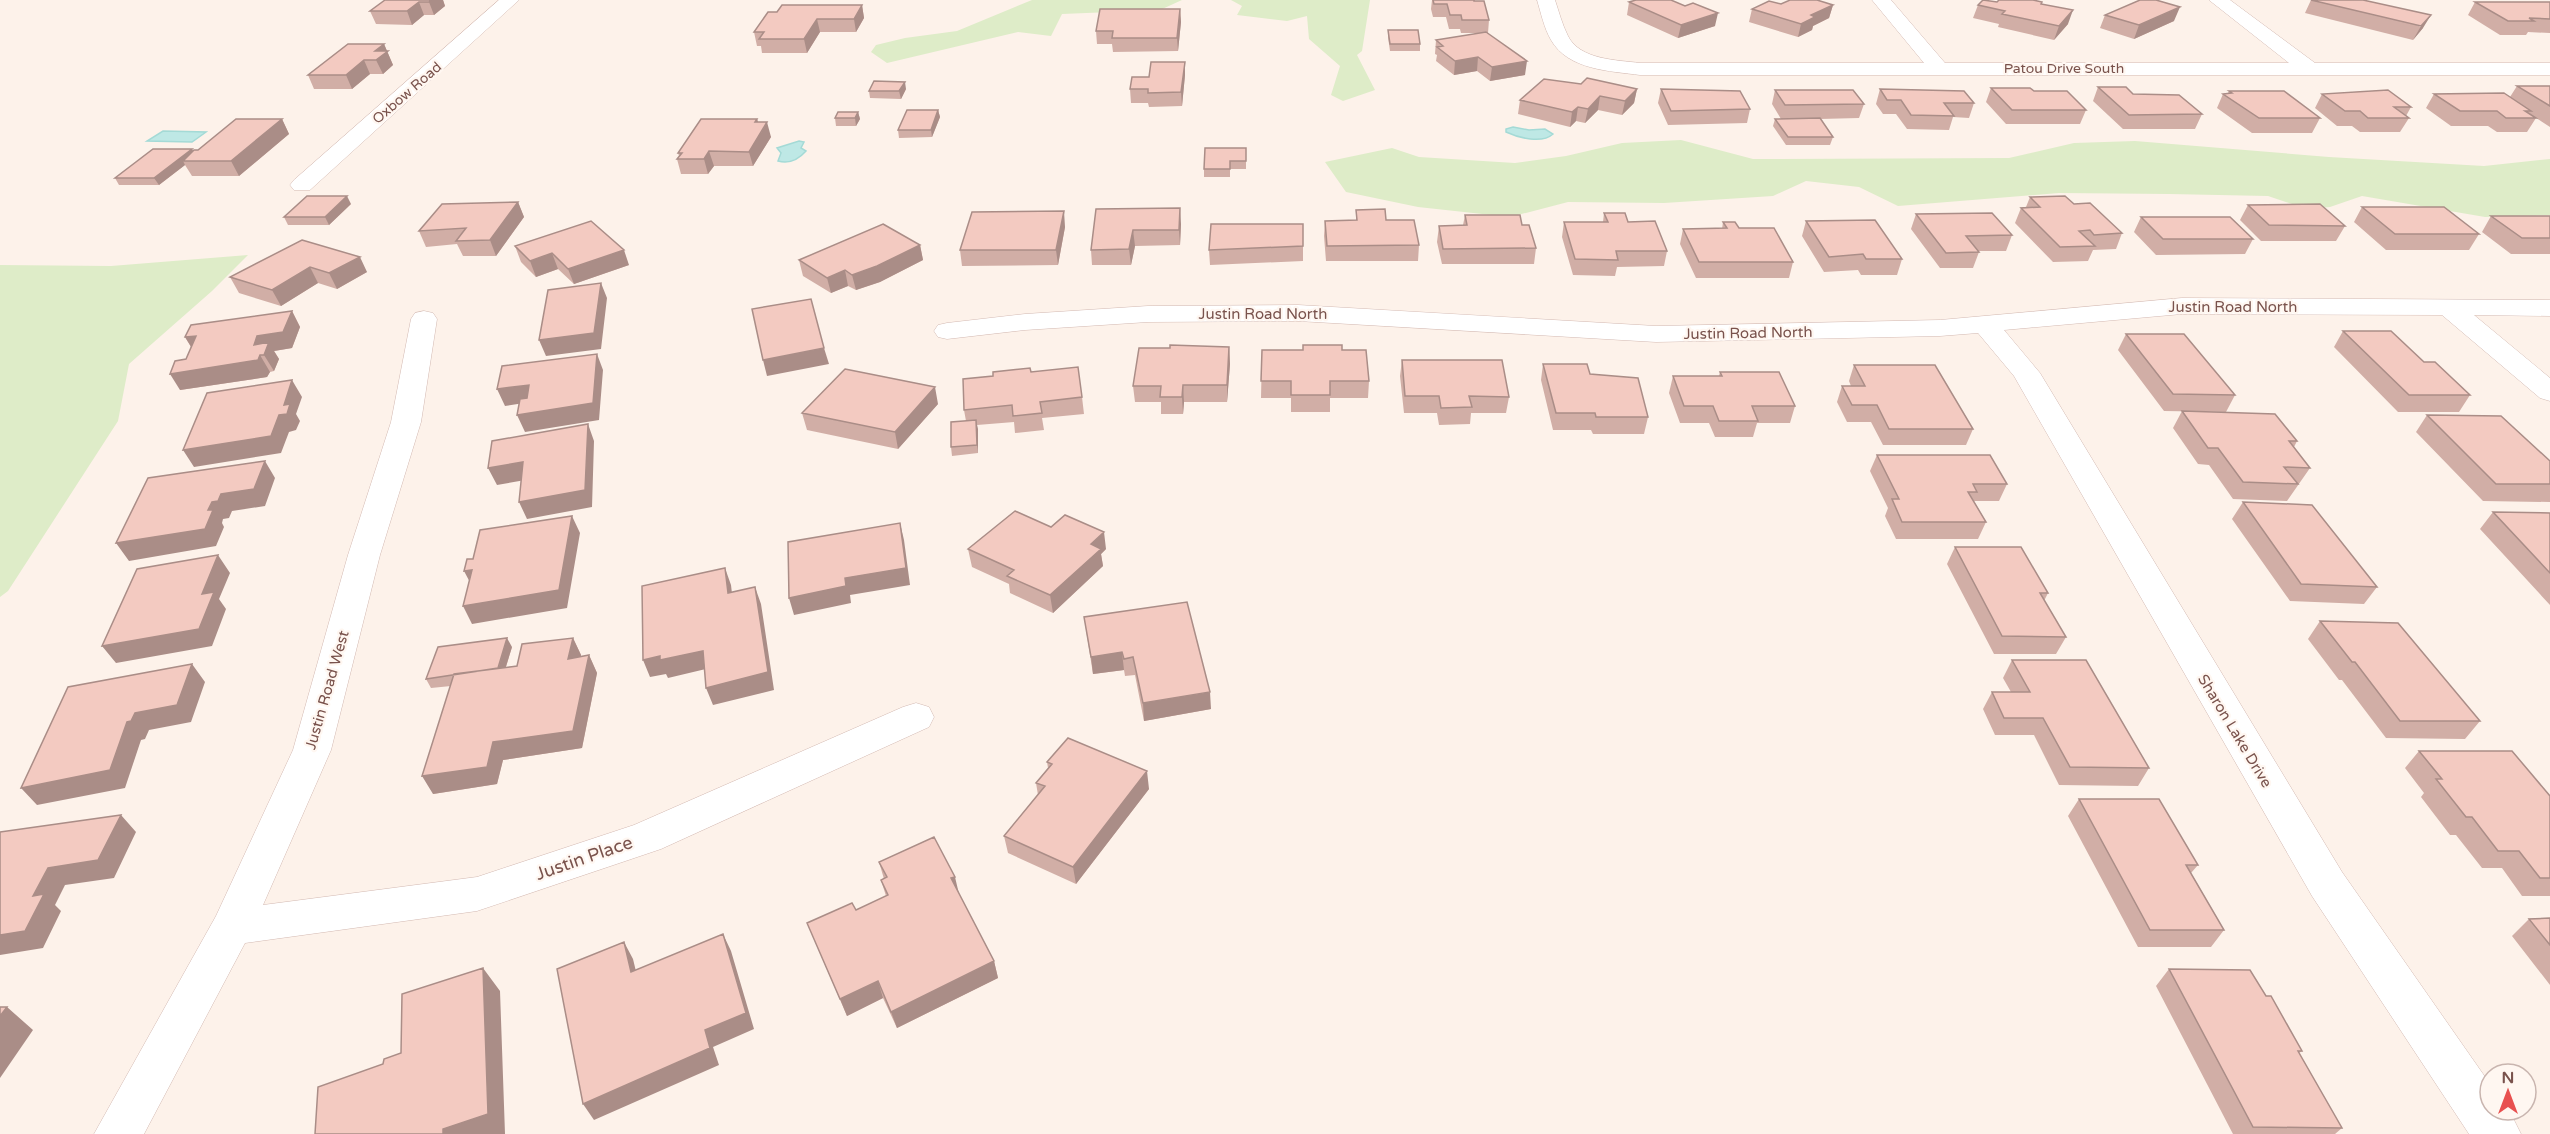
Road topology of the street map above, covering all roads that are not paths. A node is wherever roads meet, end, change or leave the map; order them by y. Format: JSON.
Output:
{"nodes":[{"id":1,"x":510,"y":0,"type":"edge"},
{"id":2,"x":1546,"y":0,"type":"edge"},
{"id":3,"x":1881,"y":0,"type":"edge"},
{"id":4,"x":2218,"y":0,"type":"edge"},
{"id":5,"x":1939,"y":68,"type":"junction"},
{"id":6,"x":2310,"y":69,"type":"junction"},
{"id":7,"x":2550,"y":69,"type":"edge"},
{"id":8,"x":302,"y":185,"type":"dead end"},
{"id":9,"x":2448,"y":307,"type":"junction"},
{"id":10,"x":2550,"y":308,"type":"edge"},
{"id":11,"x":424,"y":319,"type":"dead end"},
{"id":12,"x":1983,"y":322,"type":"junction"},
{"id":13,"x":947,"y":332,"type":"dead end"},
{"id":14,"x":2550,"y":392,"type":"edge"},
{"id":15,"x":916,"y":717,"type":"dead end"},
{"id":16,"x":232,"y":927,"type":"junction"},
{"id":17,"x":117,"y":1134,"type":"edge"},
{"id":18,"x":2497,"y":1134,"type":"edge"}],
"edges":[{"from":1,"to":8,"type":"street","name":"Oxbow Road"},
{"from":2,"to":5,"type":"street","name":"Patou Drive South"},
{"from":3,"to":5,"type":"street"},
{"from":4,"to":6,"type":"street"},
{"from":5,"to":6,"type":"street","name":"Patou Drive South"},
{"from":6,"to":7,"type":"street","name":"Patou Drive South"},
{"from":9,"to":10,"type":"street","name":"Justin Road North"},
{"from":9,"to":12,"type":"street","name":"Justin Road North"},
{"from":9,"to":14,"type":"street"},
{"from":11,"to":16,"type":"street","name":"Justin Road West"},
{"from":12,"to":13,"type":"street","name":"Justin Road North"},
{"from":12,"to":18,"type":"street","name":"Sharon Lake Drive"},
{"from":15,"to":16,"type":"street","name":"Justin Place"},
{"from":16,"to":17,"type":"street","name":"Justin Road West"}]}
